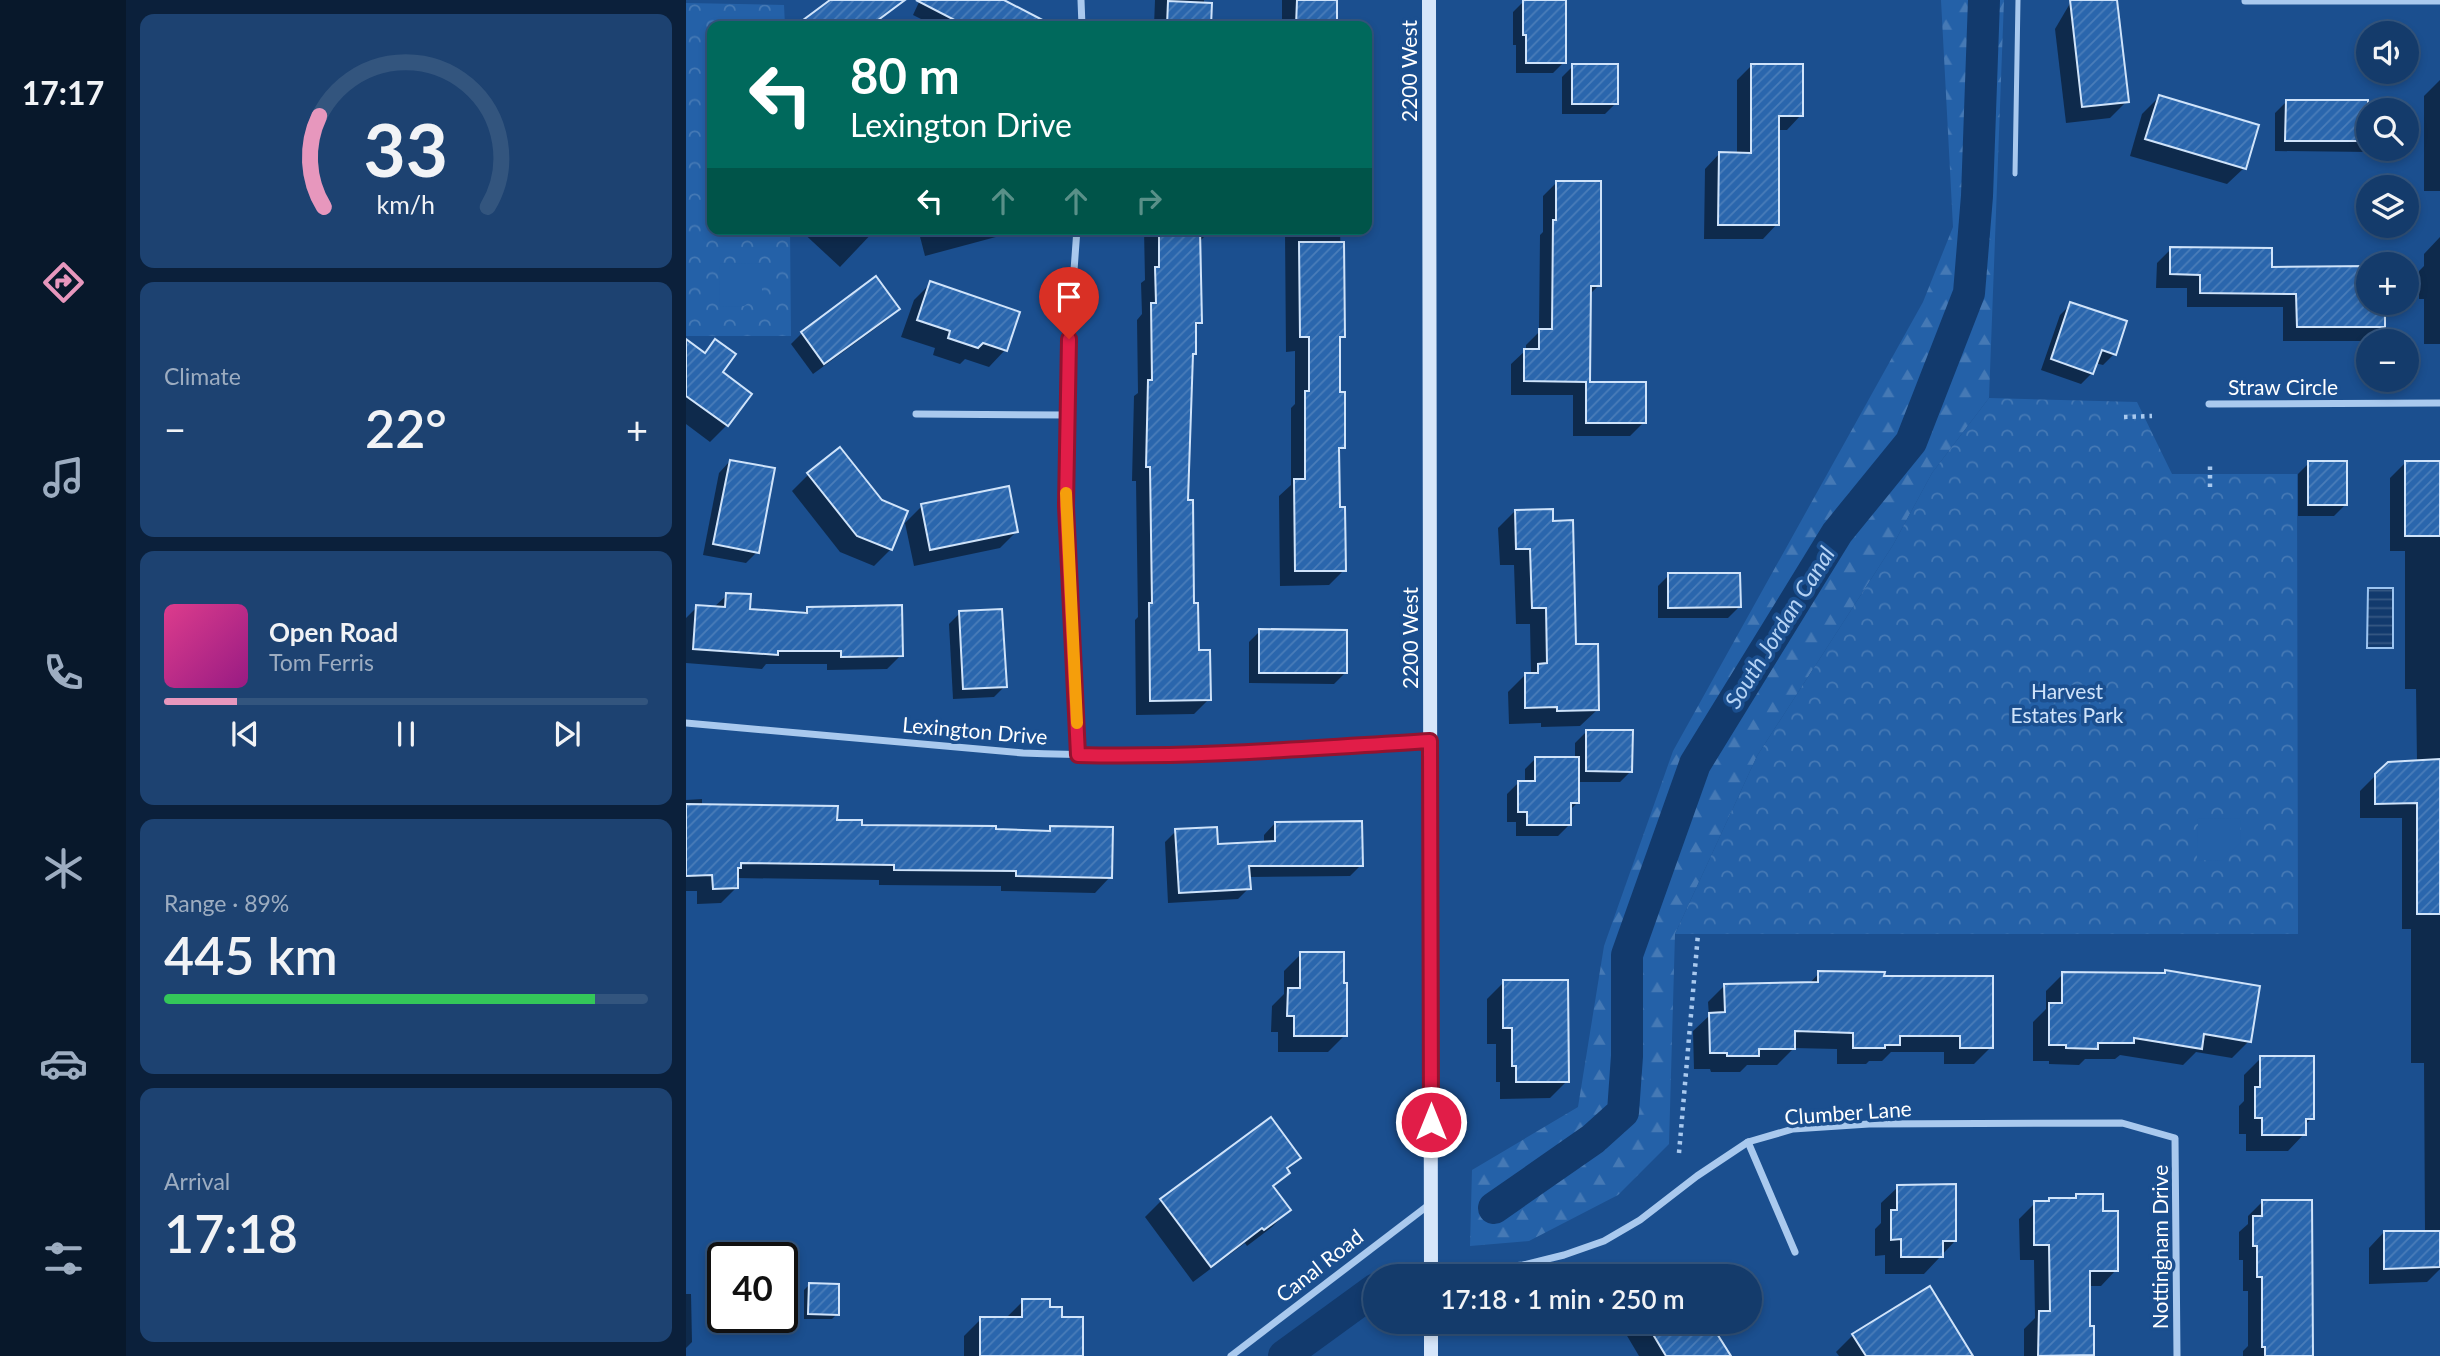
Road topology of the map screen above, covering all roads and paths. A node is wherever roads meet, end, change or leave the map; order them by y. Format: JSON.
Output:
{"nodes":[{"id":1,"x":1081,"y":0,"type":"edge"},
{"id":2,"x":1429,"y":0,"type":"edge"},
{"id":3,"x":2018,"y":0,"type":"edge"},
{"id":4,"x":2245,"y":1,"type":"edge"},
{"id":5,"x":2440,"y":1,"type":"edge"},
{"id":6,"x":1082,"y":21,"type":"edge"},
{"id":7,"x":2015,"y":174,"type":"dead end"},
{"id":8,"x":1077,"y":235,"type":"edge"},
{"id":9,"x":2440,"y":403,"type":"edge"},
{"id":10,"x":2209,"y":404,"type":"dead end"},
{"id":11,"x":916,"y":414,"type":"dead end"},
{"id":12,"x":1066,"y":415,"type":"junction"},
{"id":13,"x":2152,"y":416,"type":"dead end"},
{"id":14,"x":2124,"y":417,"type":"dead end"},
{"id":15,"x":2210,"y":464,"type":"dead end"},
{"id":16,"x":2210,"y":487,"type":"dead end"},
{"id":17,"x":686,"y":723,"type":"edge"},
{"id":18,"x":1430,"y":741,"type":"junction"},
{"id":19,"x":1078,"y":755,"type":"junction"},
{"id":20,"x":1698,"y":934,"type":"dead end"},
{"id":21,"x":2175,"y":1138,"type":"joint"},
{"id":22,"x":1748,"y":1142,"type":"junction"},
{"id":23,"x":1679,"y":1153,"type":"dead end"},
{"id":24,"x":1431,"y":1203,"type":"junction"},
{"id":25,"x":1795,"y":1252,"type":"dead end"},
{"id":26,"x":1431,"y":1264,"type":"edge"},
{"id":27,"x":1527,"y":1264,"type":"edge"},
{"id":28,"x":1431,"y":1334,"type":"edge"},
{"id":29,"x":1231,"y":1356,"type":"edge"},
{"id":30,"x":1431,"y":1356,"type":"edge"},
{"id":31,"x":2177,"y":1356,"type":"edge"}],
"edges":[{"from":1,"to":6,"type":"street"},
{"from":2,"to":18,"type":"street","name":"2200 West"},
{"from":3,"to":7,"type":"lane"},
{"from":4,"to":5,"type":"street"},
{"from":8,"to":12,"type":"street"},
{"from":9,"to":10,"type":"street","name":"Straw Circle"},
{"from":11,"to":12,"type":"street"},
{"from":12,"to":19,"type":"street"},
{"from":13,"to":14,"type":"path"},
{"from":15,"to":16,"type":"path"},
{"from":17,"to":19,"type":"street","name":"Lexington Drive"},
{"from":18,"to":19,"type":"street","name":"Lexington Drive"},
{"from":18,"to":24,"type":"street","name":"2200 West"},
{"from":20,"to":23,"type":"path"},
{"from":21,"to":22,"type":"street","name":"Clumber Lane"},
{"from":21,"to":31,"type":"street","name":"Nottingham Drive"},
{"from":22,"to":25,"type":"street"},
{"from":22,"to":27,"type":"street","name":"Clumber Lane"},
{"from":24,"to":26,"type":"street","name":"2200 West"},
{"from":24,"to":29,"type":"street","name":"Canal Road"},
{"from":28,"to":30,"type":"street"}]}
